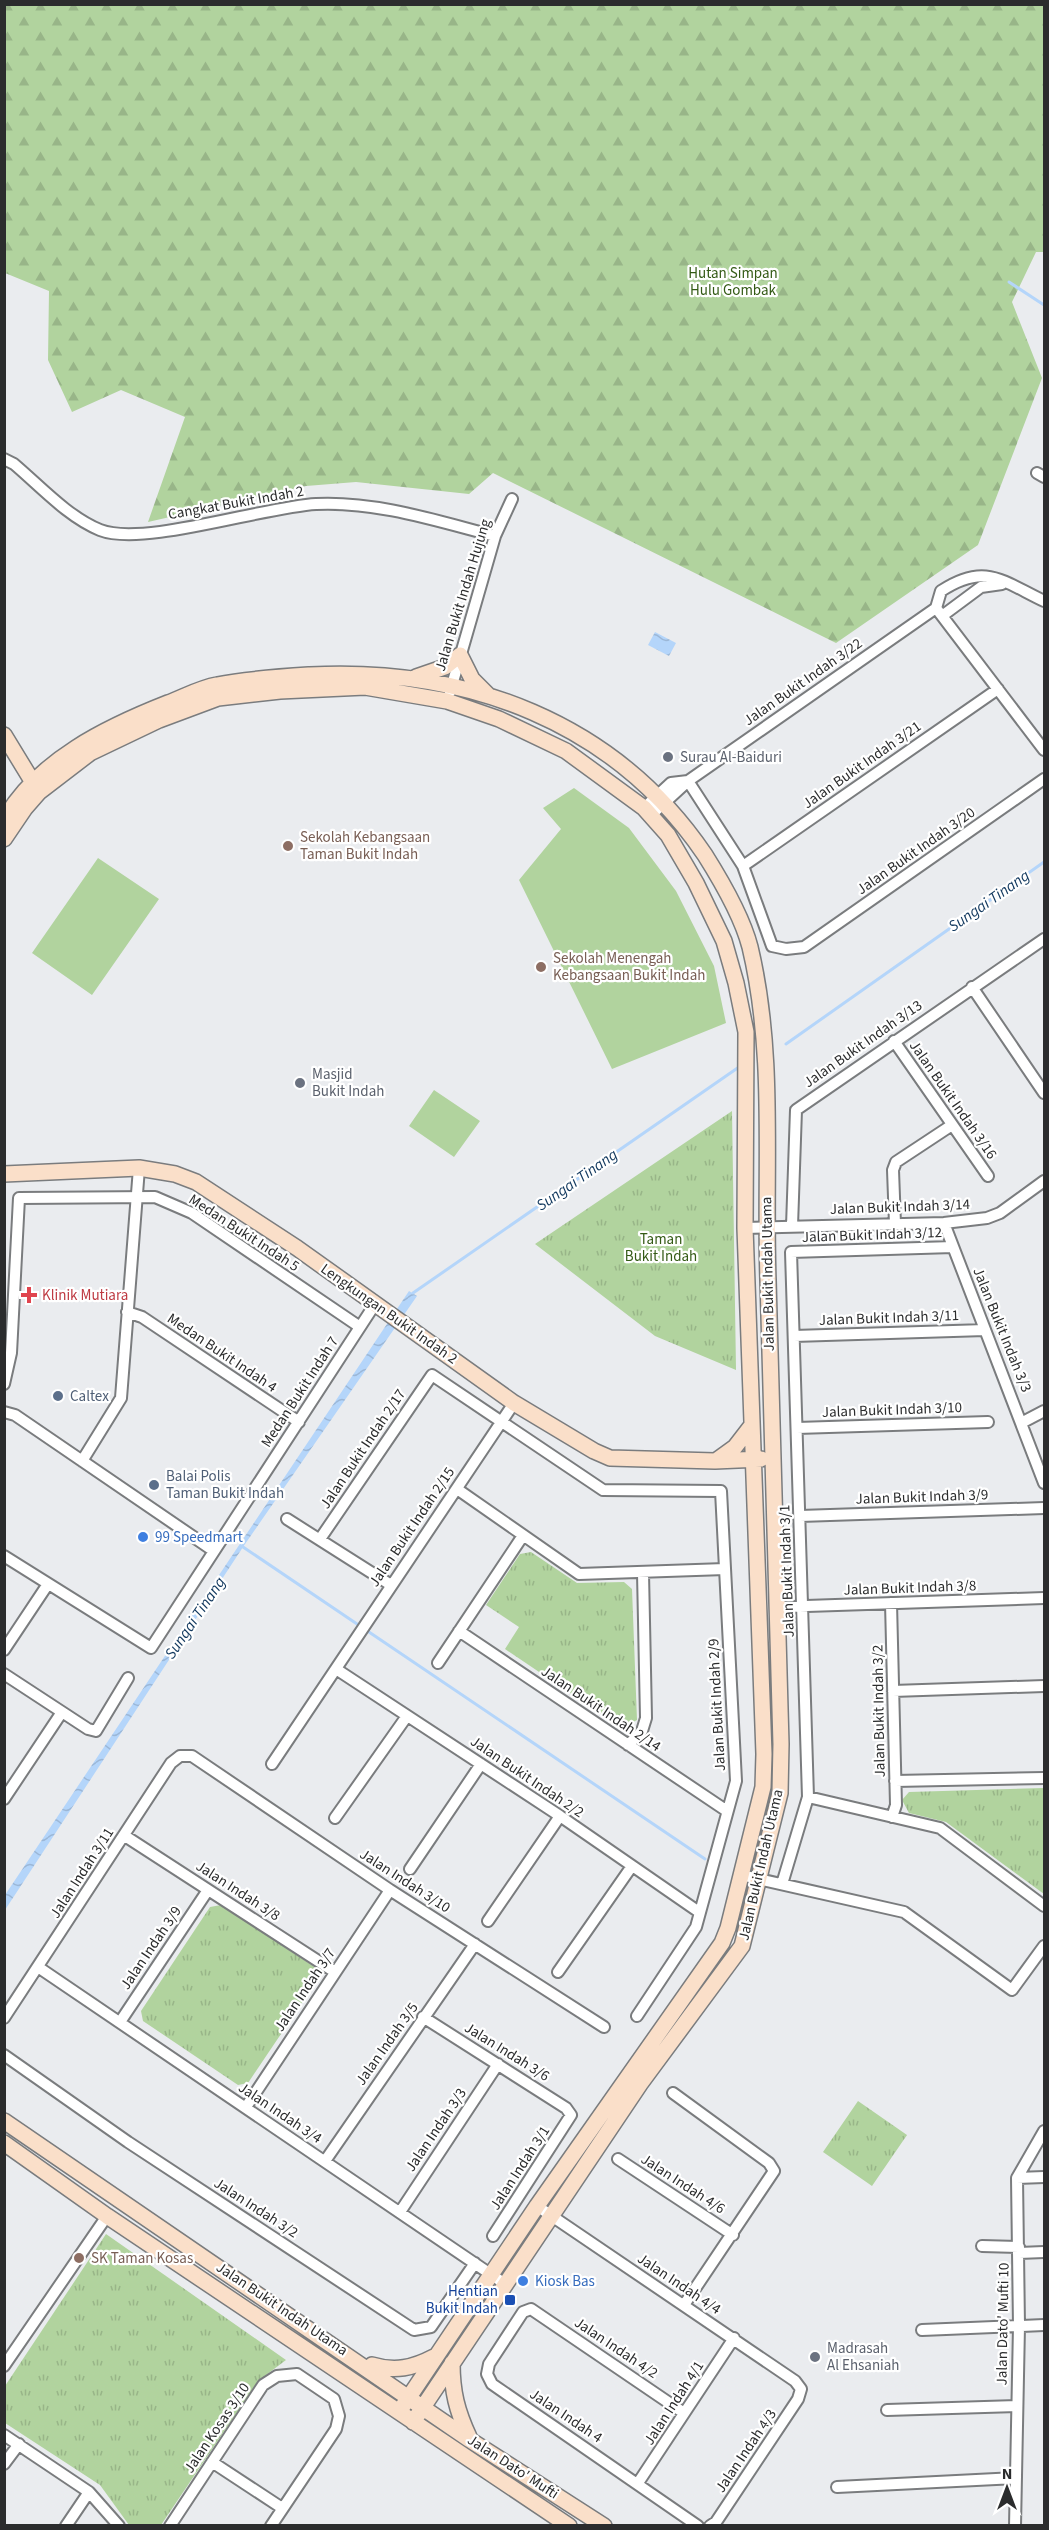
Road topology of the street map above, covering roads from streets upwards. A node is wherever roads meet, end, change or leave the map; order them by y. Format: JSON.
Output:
{"nodes":[{"id":1,"x":4,"y":459,"type":"edge"},
{"id":2,"x":512,"y":499,"type":"dead end"},
{"id":3,"x":495,"y":536,"type":"junction"},
{"id":4,"x":1008,"y":584,"type":"junction"},
{"id":5,"x":1044,"y":601,"type":"edge"},
{"id":6,"x":939,"y":612,"type":"junction"},
{"id":7,"x":460,"y":655,"type":"junction"},
{"id":8,"x":413,"y":678,"type":"junction"},
{"id":9,"x":452,"y":686,"type":"junction"},
{"id":10,"x":998,"y":688,"type":"junction"},
{"id":11,"x":490,"y":696,"type":"junction"},
{"id":12,"x":447,"y":701,"type":"junction"},
{"id":13,"x":4,"y":735,"type":"edge"},
{"id":14,"x":1044,"y":750,"type":"edge"},
{"id":15,"x":1044,"y":779,"type":"edge"},
{"id":16,"x":688,"y":781,"type":"junction"},
{"id":17,"x":35,"y":787,"type":"junction"},
{"id":18,"x":661,"y":799,"type":"junction"},
{"id":19,"x":647,"y":812,"type":"junction"},
{"id":20,"x":4,"y":820,"type":"edge"},
{"id":21,"x":4,"y":839,"type":"edge"},
{"id":22,"x":743,"y":866,"type":"junction"},
{"id":23,"x":1044,"y":939,"type":"edge"},
{"id":24,"x":972,"y":987,"type":"junction"},
{"id":25,"x":894,"y":1041,"type":"junction"},
{"id":26,"x":1044,"y":1093,"type":"edge"},
{"id":27,"x":952,"y":1125,"type":"junction"},
{"id":28,"x":139,"y":1168,"type":"junction"},
{"id":29,"x":8,"y":1173,"type":"edge"},
{"id":30,"x":988,"y":1176,"type":"dead end"},
{"id":31,"x":1044,"y":1181,"type":"edge"},
{"id":32,"x":136,"y":1197,"type":"junction"},
{"id":33,"x":944,"y":1223,"type":"junction"},
{"id":34,"x":895,"y":1224,"type":"junction"},
{"id":35,"x":792,"y":1226,"type":"junction"},
{"id":36,"x":766,"y":1227,"type":"junction"},
{"id":37,"x":745,"y":1228,"type":"junction"},
{"id":38,"x":953,"y":1247,"type":"junction"},
{"id":39,"x":791,"y":1252,"type":"joint"},
{"id":40,"x":375,"y":1304,"type":"junction"},
{"id":41,"x":127,"y":1312,"type":"junction"},
{"id":42,"x":360,"y":1327,"type":"junction"},
{"id":43,"x":985,"y":1330,"type":"junction"},
{"id":44,"x":794,"y":1336,"type":"junction"},
{"id":45,"x":4,"y":1384,"type":"edge"},
{"id":46,"x":514,"y":1403,"type":"junction"},
{"id":47,"x":1044,"y":1411,"type":"edge"},
{"id":48,"x":4,"y":1412,"type":"edge"},
{"id":49,"x":501,"y":1421,"type":"junction"},
{"id":50,"x":298,"y":1422,"type":"junction"},
{"id":51,"x":988,"y":1422,"type":"dead end"},
{"id":52,"x":1023,"y":1422,"type":"junction"},
{"id":53,"x":752,"y":1425,"type":"junction"},
{"id":54,"x":797,"y":1428,"type":"junction"},
{"id":55,"x":753,"y":1459,"type":"junction"},
{"id":56,"x":773,"y":1459,"type":"junction"},
{"id":57,"x":82,"y":1461,"type":"junction"},
{"id":58,"x":715,"y":1461,"type":"junction"},
{"id":59,"x":1044,"y":1483,"type":"edge"},
{"id":60,"x":457,"y":1489,"type":"junction"},
{"id":61,"x":754,"y":1491,"type":"junction"},
{"id":62,"x":1044,"y":1508,"type":"edge"},
{"id":63,"x":800,"y":1516,"type":"junction"},
{"id":64,"x":287,"y":1519,"type":"dead end"},
{"id":65,"x":522,"y":1537,"type":"junction"},
{"id":66,"x":320,"y":1539,"type":"junction"},
{"id":67,"x":214,"y":1551,"type":"junction"},
{"id":68,"x":4,"y":1556,"type":"edge"},
{"id":69,"x":725,"y":1569,"type":"junction"},
{"id":70,"x":643,"y":1573,"type":"junction"},
{"id":71,"x":48,"y":1584,"type":"junction"},
{"id":72,"x":391,"y":1585,"type":"junction"},
{"id":73,"x":1044,"y":1598,"type":"edge"},
{"id":74,"x":891,"y":1603,"type":"junction"},
{"id":75,"x":803,"y":1606,"type":"junction"},
{"id":76,"x":777,"y":1607,"type":"junction"},
{"id":77,"x":459,"y":1631,"type":"junction"},
{"id":78,"x":4,"y":1650,"type":"edge"},
{"id":79,"x":438,"y":1663,"type":"dead end"},
{"id":80,"x":336,"y":1670,"type":"junction"},
{"id":81,"x":4,"y":1674,"type":"edge"},
{"id":82,"x":128,"y":1678,"type":"dead end"},
{"id":83,"x":1044,"y":1686,"type":"edge"},
{"id":84,"x":893,"y":1691,"type":"junction"},
{"id":85,"x":62,"y":1712,"type":"junction"},
{"id":86,"x":408,"y":1716,"type":"junction"},
{"id":87,"x":628,"y":1745,"type":"junction"},
{"id":88,"x":192,"y":1756,"type":"joint"},
{"id":89,"x":272,"y":1764,"type":"dead end"},
{"id":90,"x":481,"y":1764,"type":"junction"},
{"id":91,"x":1044,"y":1778,"type":"edge"},
{"id":92,"x":896,"y":1781,"type":"junction"},
{"id":93,"x":808,"y":1797,"type":"junction"},
{"id":94,"x":4,"y":1799,"type":"edge"},
{"id":95,"x":727,"y":1811,"type":"junction"},
{"id":96,"x":560,"y":1816,"type":"junction"},
{"id":97,"x":892,"y":1817,"type":"junction"},
{"id":98,"x":335,"y":1818,"type":"dead end"},
{"id":99,"x":125,"y":1836,"type":"junction"},
{"id":100,"x":632,"y":1866,"type":"junction"},
{"id":101,"x":410,"y":1869,"type":"dead end"},
{"id":102,"x":741,"y":1875,"type":"junction"},
{"id":103,"x":759,"y":1879,"type":"junction"},
{"id":104,"x":782,"y":1884,"type":"junction"},
{"id":105,"x":208,"y":1890,"type":"junction"},
{"id":106,"x":390,"y":1890,"type":"junction"},
{"id":107,"x":1044,"y":1906,"type":"edge"},
{"id":108,"x":699,"y":1912,"type":"junction"},
{"id":109,"x":488,"y":1921,"type":"dead end"},
{"id":110,"x":475,"y":1944,"type":"junction"},
{"id":111,"x":1044,"y":1947,"type":"edge"},
{"id":112,"x":38,"y":1967,"type":"junction"},
{"id":113,"x":335,"y":1972,"type":"junction"},
{"id":114,"x":558,"y":1972,"type":"dead end"},
{"id":115,"x":637,"y":2016,"type":"dead end"},
{"id":116,"x":423,"y":2017,"type":"junction"},
{"id":117,"x":4,"y":2018,"type":"edge"},
{"id":118,"x":120,"y":2022,"type":"junction"},
{"id":119,"x":604,"y":2027,"type":"dead end"},
{"id":120,"x":4,"y":2055,"type":"edge"},
{"id":121,"x":498,"y":2064,"type":"junction"},
{"id":122,"x":673,"y":2093,"type":"dead end"},
{"id":123,"x":246,"y":2107,"type":"junction"},
{"id":124,"x":571,"y":2115,"type":"joint"},
{"id":125,"x":4,"y":2121,"type":"edge"},
{"id":126,"x":1044,"y":2131,"type":"edge"},
{"id":127,"x":4,"y":2143,"type":"edge"},
{"id":128,"x":618,"y":2159,"type":"dead end"},
{"id":129,"x":325,"y":2161,"type":"junction"},
{"id":130,"x":1044,"y":2177,"type":"edge"},
{"id":131,"x":1017,"y":2178,"type":"junction"},
{"id":132,"x":537,"y":2206,"type":"junction"},
{"id":133,"x":400,"y":2212,"type":"junction"},
{"id":134,"x":550,"y":2215,"type":"junction"},
{"id":135,"x":107,"y":2216,"type":"junction"},
{"id":136,"x":733,"y":2235,"type":"junction"},
{"id":137,"x":493,"y":2236,"type":"dead end"},
{"id":138,"x":982,"y":2246,"type":"dead end"},
{"id":139,"x":1019,"y":2250,"type":"junction"},
{"id":140,"x":1044,"y":2252,"type":"edge"},
{"id":141,"x":475,"y":2263,"type":"junction"},
{"id":142,"x":491,"y":2274,"type":"junction"},
{"id":143,"x":505,"y":2284,"type":"junction"},
{"id":144,"x":684,"y":2305,"type":"junction"},
{"id":145,"x":531,"y":2309,"type":"joint"},
{"id":146,"x":1044,"y":2325,"type":"edge"},
{"id":147,"x":1018,"y":2326,"type":"junction"},
{"id":148,"x":922,"y":2330,"type":"dead end"},
{"id":149,"x":734,"y":2338,"type":"junction"},
{"id":150,"x":438,"y":2355,"type":"junction"},
{"id":151,"x":360,"y":2362,"type":"junction"},
{"id":152,"x":452,"y":2363,"type":"junction"},
{"id":153,"x":4,"y":2366,"type":"edge"},
{"id":154,"x":801,"y":2389,"type":"joint"},
{"id":155,"x":410,"y":2397,"type":"junction"},
{"id":156,"x":423,"y":2406,"type":"junction"},
{"id":157,"x":1017,"y":2406,"type":"junction"},
{"id":158,"x":887,"y":2410,"type":"dead end"},
{"id":159,"x":399,"y":2412,"type":"junction"},
{"id":160,"x":684,"y":2413,"type":"junction"},
{"id":161,"x":413,"y":2422,"type":"junction"},
{"id":162,"x":4,"y":2435,"type":"edge"},
{"id":163,"x":470,"y":2440,"type":"junction"},
{"id":164,"x":19,"y":2444,"type":"junction"},
{"id":165,"x":212,"y":2462,"type":"junction"},
{"id":166,"x":4,"y":2464,"type":"edge"},
{"id":167,"x":1016,"y":2478,"type":"junction"},
{"id":168,"x":638,"y":2483,"type":"junction"},
{"id":169,"x":837,"y":2487,"type":"dead end"},
{"id":170,"x":89,"y":2492,"type":"junction"},
{"id":171,"x":282,"y":2508,"type":"junction"},
{"id":172,"x":66,"y":2526,"type":"edge"},
{"id":173,"x":119,"y":2526,"type":"edge"},
{"id":174,"x":170,"y":2526,"type":"edge"},
{"id":175,"x":271,"y":2526,"type":"edge"},
{"id":176,"x":569,"y":2526,"type":"edge"},
{"id":177,"x":604,"y":2526,"type":"edge"},
{"id":178,"x":698,"y":2526,"type":"edge"},
{"id":179,"x":710,"y":2526,"type":"edge"},
{"id":180,"x":1015,"y":2526,"type":"edge"}],
"edges":[{"from":1,"to":3,"type":"street","name":"Cangkat Bukit Indah 2"},
{"from":2,"to":3,"type":"street","name":"Jalan Bukit Indah Hujung"},
{"from":3,"to":7,"type":"street","name":"Jalan Bukit Indah Hujung"},
{"from":4,"to":5,"type":"street"},
{"from":4,"to":6,"type":"street","name":"Jalan Bukit Indah 3/22"},
{"from":4,"to":6,"type":"street"},
{"from":6,"to":10,"type":"street"},
{"from":6,"to":16,"type":"street","name":"Jalan Bukit Indah 3/22"},
{"from":7,"to":8,"type":"street"},
{"from":7,"to":9,"type":"street","name":"Jalan Bukit Indah Hujung"},
{"from":7,"to":11,"type":"street"},
{"from":8,"to":9,"type":"street","name":"Jalan Bukit Indah Utama"},
{"from":8,"to":17,"type":"street","name":"Jalan Bukit Indah Utama"},
{"from":9,"to":11,"type":"street","name":"Jalan Bukit Indah Utama"},
{"from":9,"to":12,"type":"street","name":"Jalan Bukit Indah Hujung"},
{"from":10,"to":14,"type":"street"},
{"from":10,"to":22,"type":"street","name":"Jalan Bukit Indah 3/21"},
{"from":11,"to":18,"type":"street","name":"Jalan Bukit Indah Utama"},
{"from":12,"to":17,"type":"street","name":"Jalan Bukit Indah Utama"},
{"from":12,"to":19,"type":"street","name":"Jalan Bukit Indah Utama"},
{"from":13,"to":17,"type":"street"},
{"from":15,"to":22,"type":"street","name":"Jalan Bukit Indah 3/20"},
{"from":16,"to":18,"type":"street","name":"Jalan Bukit Indah 3/22"},
{"from":16,"to":22,"type":"street"},
{"from":17,"to":20,"type":"street","name":"Jalan Bukit Indah Utama"},
{"from":17,"to":21,"type":"street","name":"Jalan Bukit Indah Utama"},
{"from":18,"to":19,"type":"street","name":"Jalan Bukit Indah 3/22"},
{"from":18,"to":36,"type":"street","name":"Jalan Bukit Indah Utama"},
{"from":19,"to":37,"type":"street","name":"Jalan Bukit Indah Utama"},
{"from":23,"to":24,"type":"street","name":"Jalan Bukit Indah 3/13"},
{"from":24,"to":25,"type":"street","name":"Jalan Bukit Indah 3/13"},
{"from":24,"to":26,"type":"street"},
{"from":25,"to":27,"type":"street","name":"Jalan Bukit Indah 3/16"},
{"from":25,"to":35,"type":"street","name":"Jalan Bukit Indah 3/13"},
{"from":27,"to":30,"type":"street","name":"Jalan Bukit Indah 3/16"},
{"from":27,"to":34,"type":"street"},
{"from":28,"to":29,"type":"street","name":"Lengkungan Bukit Indah 2"},
{"from":28,"to":32,"type":"street"},
{"from":28,"to":40,"type":"street","name":"Lengkungan Bukit Indah 2"},
{"from":31,"to":33,"type":"street","name":"Jalan Bukit Indah 3/14"},
{"from":32,"to":41,"type":"street"},
{"from":32,"to":42,"type":"street","name":"Medan Bukit Indah 5"},
{"from":32,"to":45,"type":"street","name":"Medan Bukit Indah 5"},
{"from":33,"to":34,"type":"street","name":"Jalan Bukit Indah 3/14"},
{"from":33,"to":38,"type":"street","name":"Jalan Bukit Indah 3/3"},
{"from":34,"to":35,"type":"street","name":"Jalan Bukit Indah 3/14"},
{"from":35,"to":36,"type":"street","name":"Jalan Bukit Indah 3/14"},
{"from":36,"to":37,"type":"street","name":"Jalan Bukit Indah 3/14"},
{"from":36,"to":56,"type":"street","name":"Jalan Bukit Indah Utama"},
{"from":37,"to":53,"type":"street","name":"Jalan Bukit Indah Utama"},
{"from":38,"to":39,"type":"street","name":"Jalan Bukit Indah 3/12"},
{"from":38,"to":43,"type":"street","name":"Jalan Bukit Indah 3/3"},
{"from":39,"to":44,"type":"street","name":"Jalan Bukit Indah 3/1"},
{"from":40,"to":42,"type":"street","name":"Medan Bukit Indah 7"},
{"from":40,"to":46,"type":"street","name":"Lengkungan Bukit Indah 2"},
{"from":41,"to":50,"type":"street","name":"Medan Bukit Indah 4"},
{"from":41,"to":57,"type":"street"},
{"from":42,"to":50,"type":"street","name":"Medan Bukit Indah 7"},
{"from":43,"to":44,"type":"street","name":"Jalan Bukit Indah 3/11"},
{"from":43,"to":52,"type":"street","name":"Jalan Bukit Indah 3/3"},
{"from":44,"to":54,"type":"street","name":"Jalan Bukit Indah 3/1"},
{"from":46,"to":49,"type":"street","name":"Jalan Bukit Indah 2/15"},
{"from":46,"to":58,"type":"street","name":"Lengkungan Bukit Indah 2"},
{"from":47,"to":52,"type":"street"},
{"from":48,"to":57,"type":"street"},
{"from":49,"to":60,"type":"street","name":"Jalan Bukit Indah 2/15"},
{"from":49,"to":66,"type":"street","name":"Jalan Bukit Indah 2/17"},
{"from":49,"to":69,"type":"street","name":"Jalan Bukit Indah 2/9"},
{"from":50,"to":67,"type":"street","name":"Medan Bukit Indah 7"},
{"from":51,"to":54,"type":"street","name":"Jalan Bukit Indah 3/10"},
{"from":52,"to":59,"type":"street","name":"Jalan Bukit Indah 3/3"},
{"from":53,"to":55,"type":"street","name":"Jalan Bukit Indah Utama"},
{"from":53,"to":58,"type":"street"},
{"from":54,"to":63,"type":"street","name":"Jalan Bukit Indah 3/1"},
{"from":55,"to":56,"type":"street","name":"Lengkungan Bukit Indah 2"},
{"from":55,"to":58,"type":"street","name":"Lengkungan Bukit Indah 2"},
{"from":55,"to":61,"type":"street","name":"Jalan Bukit Indah Utama"},
{"from":56,"to":76,"type":"street","name":"Jalan Bukit Indah Utama"},
{"from":57,"to":67,"type":"street"},
{"from":58,"to":61,"type":"street"},
{"from":60,"to":65,"type":"street"},
{"from":60,"to":72,"type":"street","name":"Jalan Bukit Indah 2/15"},
{"from":61,"to":102,"type":"street","name":"Jalan Bukit Indah Utama"},
{"from":62,"to":63,"type":"street","name":"Jalan Bukit Indah 3/9"},
{"from":63,"to":75,"type":"street","name":"Jalan Bukit Indah 3/1"},
{"from":64,"to":66,"type":"street"},
{"from":65,"to":70,"type":"street"},
{"from":65,"to":77,"type":"street"},
{"from":66,"to":72,"type":"street"},
{"from":67,"to":71,"type":"street","name":"Medan Bukit Indah 7"},
{"from":68,"to":71,"type":"street"},
{"from":69,"to":70,"type":"street"},
{"from":69,"to":95,"type":"street","name":"Jalan Bukit Indah 2/9"},
{"from":70,"to":87,"type":"street"},
{"from":71,"to":78,"type":"street"},
{"from":72,"to":80,"type":"street","name":"Jalan Bukit Indah 2/15"},
{"from":73,"to":74,"type":"street","name":"Jalan Bukit Indah 3/8"},
{"from":74,"to":75,"type":"street","name":"Jalan Bukit Indah 3/8"},
{"from":74,"to":84,"type":"street","name":"Jalan Bukit Indah 3/2"},
{"from":75,"to":76,"type":"street","name":"Jalan Bukit Indah 3/8"},
{"from":75,"to":93,"type":"street","name":"Jalan Bukit Indah 3/1"},
{"from":76,"to":103,"type":"street","name":"Jalan Bukit Indah Utama"},
{"from":77,"to":79,"type":"street"},
{"from":77,"to":87,"type":"street","name":"Jalan Bukit Indah 2/14"},
{"from":80,"to":86,"type":"street","name":"Jalan Bukit Indah 2/2"},
{"from":80,"to":89,"type":"street","name":"Jalan Bukit Indah 2/15"},
{"from":81,"to":85,"type":"street"},
{"from":82,"to":85,"type":"street"},
{"from":83,"to":84,"type":"street"},
{"from":84,"to":92,"type":"street","name":"Jalan Bukit Indah 3/2"},
{"from":85,"to":94,"type":"street"},
{"from":86,"to":90,"type":"street","name":"Jalan Bukit Indah 2/2"},
{"from":86,"to":98,"type":"street"},
{"from":87,"to":95,"type":"street","name":"Jalan Bukit Indah 2/14"},
{"from":88,"to":99,"type":"street","name":"Jalan Indah 3/11"},
{"from":88,"to":106,"type":"street","name":"Jalan Indah 3/10"},
{"from":90,"to":96,"type":"street","name":"Jalan Bukit Indah 2/2"},
{"from":90,"to":101,"type":"street"},
{"from":91,"to":92,"type":"street"},
{"from":92,"to":97,"type":"street","name":"Jalan Bukit Indah 3/2"},
{"from":93,"to":97,"type":"street"},
{"from":93,"to":104,"type":"street","name":"Jalan Bukit Indah 3/1"},
{"from":95,"to":108,"type":"street","name":"Jalan Bukit Indah 2/9"},
{"from":96,"to":100,"type":"street","name":"Jalan Bukit Indah 2/2"},
{"from":96,"to":109,"type":"street"},
{"from":97,"to":107,"type":"street"},
{"from":99,"to":105,"type":"street","name":"Jalan Indah 3/8"},
{"from":99,"to":112,"type":"street","name":"Jalan Indah 3/11"},
{"from":100,"to":108,"type":"street","name":"Jalan Bukit Indah 2/2"},
{"from":100,"to":114,"type":"street"},
{"from":102,"to":103,"type":"street"},
{"from":102,"to":132,"type":"street","name":"Jalan Bukit Indah Utama"},
{"from":103,"to":104,"type":"street"},
{"from":103,"to":134,"type":"street","name":"Jalan Bukit Indah Utama"},
{"from":104,"to":111,"type":"street"},
{"from":105,"to":113,"type":"street","name":"Jalan Indah 3/8"},
{"from":105,"to":118,"type":"street","name":"Jalan Indah 3/9"},
{"from":106,"to":110,"type":"street","name":"Jalan Indah 3/10"},
{"from":106,"to":113,"type":"street","name":"Jalan Indah 3/7"},
{"from":108,"to":115,"type":"street","name":"Jalan Bukit Indah 2/9"},
{"from":110,"to":116,"type":"street","name":"Jalan Indah 3/5"},
{"from":110,"to":119,"type":"street","name":"Jalan Indah 3/10"},
{"from":112,"to":117,"type":"street","name":"Jalan Indah 3/11"},
{"from":112,"to":118,"type":"street","name":"Jalan Indah 3/4"},
{"from":113,"to":123,"type":"street","name":"Jalan Indah 3/7"},
{"from":116,"to":121,"type":"street","name":"Jalan Indah 3/6"},
{"from":116,"to":129,"type":"street","name":"Jalan Indah 3/5"},
{"from":118,"to":123,"type":"street","name":"Jalan Indah 3/4"},
{"from":120,"to":141,"type":"street","name":"Jalan Indah 3/2"},
{"from":121,"to":124,"type":"street","name":"Jalan Indah 3/6"},
{"from":121,"to":133,"type":"street","name":"Jalan Indah 3/3"},
{"from":122,"to":136,"type":"street"},
{"from":123,"to":129,"type":"street","name":"Jalan Indah 3/4"},
{"from":124,"to":137,"type":"street","name":"Jalan Indah 3/1"},
{"from":125,"to":151,"type":"street","name":"Jalan Bukit Indah Utama"},
{"from":126,"to":131,"type":"street"},
{"from":127,"to":135,"type":"street","name":"Jalan Bukit Indah Utama"},
{"from":128,"to":136,"type":"street","name":"Jalan Indah 4/6"},
{"from":129,"to":133,"type":"street","name":"Jalan Indah 3/4"},
{"from":130,"to":131,"type":"street"},
{"from":131,"to":139,"type":"street","name":"Jalan Dato' Mufti 10"},
{"from":132,"to":134,"type":"street","name":"Jalan Indah 4/4"},
{"from":132,"to":142,"type":"street","name":"Jalan Bukit Indah Utama"},
{"from":133,"to":141,"type":"street","name":"Jalan Indah 3/4"},
{"from":134,"to":143,"type":"street","name":"Jalan Bukit Indah Utama"},
{"from":134,"to":144,"type":"street","name":"Jalan Indah 4/4"},
{"from":135,"to":153,"type":"street"},
{"from":135,"to":159,"type":"street","name":"Jalan Bukit Indah Utama"},
{"from":136,"to":144,"type":"street"},
{"from":138,"to":139,"type":"street"},
{"from":139,"to":140,"type":"street"},
{"from":139,"to":147,"type":"street","name":"Jalan Dato' Mufti 10"},
{"from":141,"to":142,"type":"street","name":"Jalan Indah 3/4"},
{"from":142,"to":143,"type":"street","name":"Jalan Indah 3/4"},
{"from":142,"to":150,"type":"street","name":"Jalan Bukit Indah Utama"},
{"from":143,"to":152,"type":"street","name":"Jalan Bukit Indah Utama"},
{"from":144,"to":149,"type":"street","name":"Jalan Indah 4/4"},
{"from":145,"to":160,"type":"street","name":"Jalan Indah 4/2"},
{"from":145,"to":168,"type":"street","name":"Jalan Indah 4"},
{"from":146,"to":147,"type":"street"},
{"from":147,"to":148,"type":"street"},
{"from":147,"to":157,"type":"street","name":"Jalan Dato' Mufti 10"},
{"from":149,"to":154,"type":"street","name":"Jalan Indah 4/4"},
{"from":149,"to":160,"type":"street","name":"Jalan Indah 4/1"},
{"from":150,"to":151,"type":"street"},
{"from":150,"to":155,"type":"street","name":"Jalan Bukit Indah Utama"},
{"from":151,"to":155,"type":"street","name":"Jalan Bukit Indah Utama"},
{"from":152,"to":156,"type":"street","name":"Jalan Bukit Indah Utama"},
{"from":152,"to":163,"type":"street"},
{"from":154,"to":179,"type":"street","name":"Jalan Indah 4/3"},
{"from":155,"to":156,"type":"street","name":"Jalan Bukit Indah Utama"},
{"from":155,"to":159,"type":"street","name":"Jalan Bukit Indah Utama"},
{"from":156,"to":161,"type":"street","name":"Jalan Bukit Indah Utama"},
{"from":156,"to":163,"type":"street","name":"Jalan Dato' Mufti"},
{"from":157,"to":158,"type":"street"},
{"from":157,"to":167,"type":"street","name":"Jalan Dato' Mufti 10"},
{"from":159,"to":161,"type":"street","name":"Jalan Bukit Indah Utama"},
{"from":160,"to":168,"type":"street","name":"Jalan Indah 4/1"},
{"from":161,"to":176,"type":"street","name":"Jalan Dato' Mufti"},
{"from":162,"to":164,"type":"street"},
{"from":163,"to":177,"type":"street","name":"Jalan Dato' Mufti"},
{"from":164,"to":166,"type":"street"},
{"from":164,"to":170,"type":"street"},
{"from":165,"to":171,"type":"street"},
{"from":165,"to":171,"type":"street","name":"Jalan Kosas 3/10"},
{"from":165,"to":174,"type":"street","name":"Jalan Kosas 3/10"},
{"from":167,"to":169,"type":"street"},
{"from":167,"to":180,"type":"street","name":"Jalan Dato' Mufti 10"},
{"from":168,"to":178,"type":"street","name":"Jalan Indah 4"},
{"from":170,"to":172,"type":"street"},
{"from":170,"to":173,"type":"street"},
{"from":171,"to":175,"type":"street"}]}
